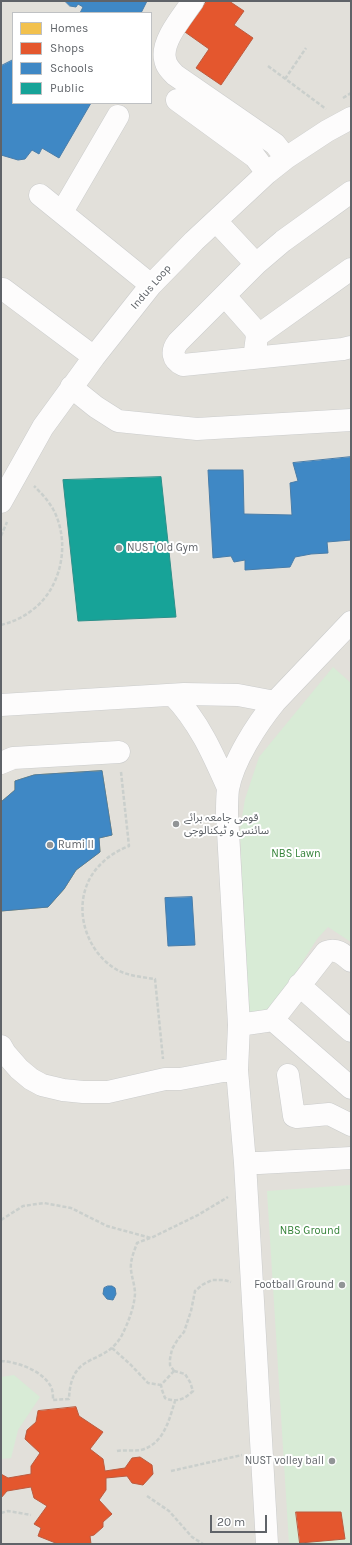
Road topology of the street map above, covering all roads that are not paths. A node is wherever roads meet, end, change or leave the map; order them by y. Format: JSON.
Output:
{"nodes":[{"id":1,"x":193,"y":1,"type":"edge"},
{"id":2,"x":177,"y":100,"type":"dead end"},
{"id":3,"x":118,"y":116,"type":"dead end"},
{"id":4,"x":351,"y":118,"type":"edge"},
{"id":5,"x":286,"y":158,"type":"junction"},
{"id":6,"x":267,"y":173,"type":"junction"},
{"id":7,"x":351,"y":192,"type":"edge"},
{"id":8,"x":40,"y":195,"type":"dead end"},
{"id":9,"x":62,"y":212,"type":"junction"},
{"id":10,"x":216,"y":221,"type":"junction"},
{"id":11,"x":256,"y":264,"type":"junction"},
{"id":12,"x":351,"y":269,"type":"edge"},
{"id":13,"x":151,"y":285,"type":"junction"},
{"id":14,"x":4,"y":289,"type":"dead end"},
{"id":15,"x":225,"y":296,"type":"junction"},
{"id":16,"x":257,"y":336,"type":"junction"},
{"id":17,"x":351,"y":347,"type":"edge"},
{"id":18,"x":94,"y":357,"type":"junction"},
{"id":19,"x":254,"y":358,"type":"junction"},
{"id":20,"x":71,"y":387,"type":"junction"},
{"id":21,"x":351,"y":420,"type":"edge"},
{"id":22,"x":6,"y":509,"type":"edge"},
{"id":23,"x":351,"y":622,"type":"edge"},
{"id":24,"x":173,"y":695,"type":"junction"},
{"id":25,"x":275,"y":702,"type":"junction"},
{"id":26,"x":1,"y":705,"type":"edge"},
{"id":27,"x":119,"y":752,"type":"road end"},
{"id":28,"x":1,"y":763,"type":"edge"},
{"id":29,"x":228,"y":788,"type":"junction"},
{"id":30,"x":351,"y":961,"type":"edge"},
{"id":31,"x":300,"y":985,"type":"junction"},
{"id":32,"x":273,"y":1020,"type":"junction"},
{"id":33,"x":238,"y":1025,"type":"junction"},
{"id":34,"x":351,"y":1031,"type":"edge"},
{"id":35,"x":1,"y":1046,"type":"edge"},
{"id":36,"x":237,"y":1070,"type":"junction"},
{"id":37,"x":288,"y":1075,"type":"dead end"},
{"id":38,"x":351,"y":1088,"type":"edge"},
{"id":39,"x":351,"y":1125,"type":"edge"},
{"id":40,"x":351,"y":1158,"type":"edge"},
{"id":41,"x":246,"y":1171,"type":"junction"},
{"id":42,"x":267,"y":1544,"type":"edge"}],
"edges":[{"from":1,"to":5,"type":"street"},
{"from":2,"to":6,"type":"street"},
{"from":3,"to":9,"type":"street"},
{"from":4,"to":5,"type":"street","name":"Indus Loop"},
{"from":5,"to":6,"type":"street","name":"Indus Loop"},
{"from":6,"to":10,"type":"street","name":"Indus Loop"},
{"from":7,"to":11,"type":"street"},
{"from":8,"to":9,"type":"street"},
{"from":9,"to":13,"type":"street"},
{"from":10,"to":11,"type":"street"},
{"from":10,"to":13,"type":"street","name":"Indus Loop"},
{"from":11,"to":15,"type":"street"},
{"from":12,"to":16,"type":"street"},
{"from":13,"to":18,"type":"street","name":"Indus Loop"},
{"from":14,"to":18,"type":"street"},
{"from":15,"to":16,"type":"street"},
{"from":15,"to":19,"type":"street"},
{"from":16,"to":19,"type":"street"},
{"from":17,"to":19,"type":"street"},
{"from":18,"to":20,"type":"street","name":"Indus Loop"},
{"from":20,"to":21,"type":"street"},
{"from":20,"to":22,"type":"street","name":"Indus Loop"},
{"from":23,"to":25,"type":"street"},
{"from":24,"to":25,"type":"street"},
{"from":24,"to":26,"type":"street"},
{"from":24,"to":29,"type":"street"},
{"from":25,"to":29,"type":"street"},
{"from":27,"to":28,"type":"street"},
{"from":29,"to":33,"type":"street"},
{"from":30,"to":31,"type":"street"},
{"from":31,"to":32,"type":"street"},
{"from":31,"to":34,"type":"street"},
{"from":32,"to":33,"type":"street"},
{"from":32,"to":38,"type":"street"},
{"from":33,"to":36,"type":"street"},
{"from":35,"to":36,"type":"street"},
{"from":36,"to":41,"type":"street"},
{"from":37,"to":39,"type":"street"},
{"from":40,"to":41,"type":"street"},
{"from":41,"to":42,"type":"street"}]}
